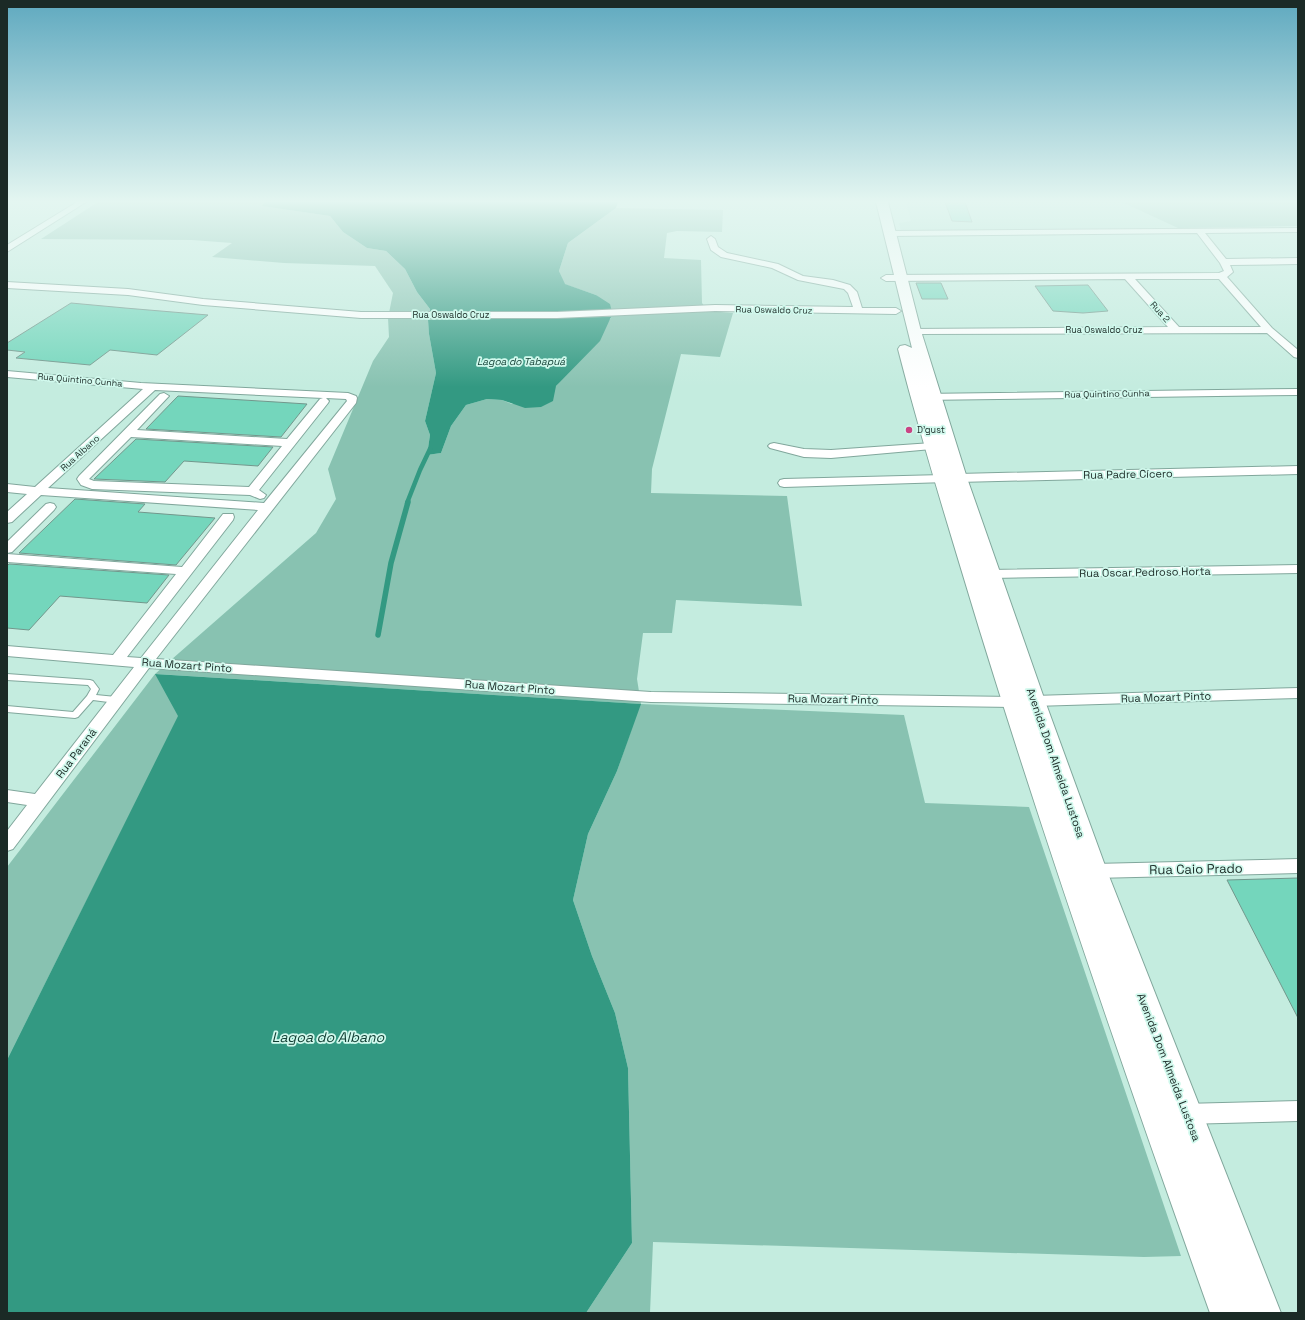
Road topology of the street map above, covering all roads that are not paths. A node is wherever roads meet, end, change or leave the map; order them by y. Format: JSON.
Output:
{"nodes":[{"id":1,"x":768,"y":264,"type":"edge"},
{"id":2,"x":888,"y":264,"type":"edge"},
{"id":3,"x":892,"y":264,"type":"edge"},
{"id":4,"x":1225,"y":264,"type":"edge"},
{"id":5,"x":1221,"y":276,"type":"junction"},
{"id":6,"x":1128,"y":277,"type":"junction"},
{"id":7,"x":893,"y":278,"type":"junction"},
{"id":8,"x":7,"y":285,"type":"edge"},
{"id":9,"x":859,"y":311,"type":"junction"},
{"id":10,"x":896,"y":311,"type":"junction"},
{"id":11,"x":1176,"y":330,"type":"junction"},
{"id":12,"x":1269,"y":330,"type":"junction"},
{"id":13,"x":914,"y":331,"type":"junction"},
{"id":14,"x":1293,"y":346,"type":"edge"},
{"id":15,"x":1298,"y":355,"type":"edge"},
{"id":16,"x":7,"y":374,"type":"edge"},
{"id":17,"x":153,"y":386,"type":"junction"},
{"id":18,"x":1298,"y":392,"type":"edge"},
{"id":19,"x":164,"y":396,"type":"dead end"},
{"id":20,"x":925,"y":397,"type":"junction"},
{"id":21,"x":324,"y":401,"type":"dead end"},
{"id":22,"x":128,"y":433,"type":"junction"},
{"id":23,"x":291,"y":443,"type":"junction"},
{"id":24,"x":774,"y":446,"type":"dead end"},
{"id":25,"x":932,"y":446,"type":"junction"},
{"id":26,"x":1298,"y":470,"type":"edge"},
{"id":27,"x":950,"y":478,"type":"junction"},
{"id":28,"x":784,"y":483,"type":"dead end"},
{"id":29,"x":7,"y":488,"type":"edge"},
{"id":30,"x":37,"y":491,"type":"junction"},
{"id":31,"x":252,"y":491,"type":"junction"},
{"id":32,"x":269,"y":504,"type":"junction"},
{"id":33,"x":50,"y":507,"type":"dead end"},
{"id":34,"x":228,"y":517,"type":"dead end"},
{"id":35,"x":7,"y":519,"type":"edge"},
{"id":36,"x":7,"y":549,"type":"edge"},
{"id":37,"x":7,"y":558,"type":"edge"},
{"id":38,"x":1298,"y":569,"type":"edge"},
{"id":39,"x":186,"y":571,"type":"junction"},
{"id":40,"x":991,"y":574,"type":"junction"},
{"id":41,"x":7,"y":651,"type":"edge"},
{"id":42,"x":117,"y":660,"type":"junction"},
{"id":43,"x":146,"y":663,"type":"junction"},
{"id":44,"x":7,"y":677,"type":"edge"},
{"id":45,"x":1298,"y":693,"type":"edge"},
{"id":46,"x":91,"y":697,"type":"junction"},
{"id":47,"x":116,"y":700,"type":"junction"},
{"id":48,"x":1024,"y":701,"type":"junction"},
{"id":49,"x":7,"y":709,"type":"edge"},
{"id":50,"x":1043,"y":759,"type":"junction"},
{"id":51,"x":7,"y":796,"type":"edge"},
{"id":52,"x":40,"y":801,"type":"junction"},
{"id":53,"x":7,"y":844,"type":"edge"},
{"id":54,"x":1298,"y":866,"type":"edge"},
{"id":55,"x":1094,"y":871,"type":"junction"},
{"id":56,"x":1298,"y":1111,"type":"edge"},
{"id":57,"x":1187,"y":1114,"type":"junction"},
{"id":58,"x":1156,"y":1116,"type":"junction"},
{"id":59,"x":1228,"y":1313,"type":"edge"},
{"id":60,"x":1263,"y":1313,"type":"edge"}],
"edges":[{"from":1,"to":9,"type":"street"},
{"from":2,"to":7,"type":"main road","name":"Avenida Dom Almeida Lustosa"},
{"from":3,"to":7,"type":"main road","name":"Avenida Dom Almeida Lustosa"},
{"from":4,"to":5,"type":"street"},
{"from":5,"to":6,"type":"street"},
{"from":5,"to":12,"type":"street"},
{"from":6,"to":7,"type":"street"},
{"from":6,"to":11,"type":"street","name":"Rua 2"},
{"from":7,"to":10,"type":"main road","name":"Avenida Dom Almeida Lustosa"},
{"from":7,"to":13,"type":"main road","name":"Avenida Dom Almeida Lustosa"},
{"from":8,"to":9,"type":"street","name":"Rua Oswaldo Cruz"},
{"from":9,"to":10,"type":"street","name":"Rua Oswaldo Cruz"},
{"from":10,"to":20,"type":"main road","name":"Avenida Dom Almeida Lustosa"},
{"from":11,"to":12,"type":"street","name":"Rua Oswaldo Cruz"},
{"from":11,"to":13,"type":"street","name":"Rua Oswaldo Cruz"},
{"from":12,"to":14,"type":"street"},
{"from":13,"to":20,"type":"main road","name":"Avenida Dom Almeida Lustosa"},
{"from":14,"to":15,"type":"street"},
{"from":16,"to":17,"type":"street","name":"Rua Quintino Cunha"},
{"from":17,"to":30,"type":"street","name":"Rua Albano"},
{"from":17,"to":32,"type":"street","name":"Rua Quintino Cunha"},
{"from":18,"to":20,"type":"street","name":"Rua Quintino Cunha"},
{"from":19,"to":22,"type":"street"},
{"from":20,"to":25,"type":"main road","name":"Avenida Dom Almeida Lustosa"},
{"from":20,"to":27,"type":"main road","name":"Avenida Dom Almeida Lustosa"},
{"from":21,"to":23,"type":"street"},
{"from":22,"to":23,"type":"street"},
{"from":22,"to":31,"type":"street"},
{"from":23,"to":31,"type":"street"},
{"from":24,"to":25,"type":"street"},
{"from":25,"to":27,"type":"main road","name":"Avenida Dom Almeida Lustosa"},
{"from":26,"to":27,"type":"street","name":"Rua Padre Cícero"},
{"from":27,"to":28,"type":"street","name":"Rua Padre Cícero"},
{"from":27,"to":40,"type":"main road","name":"Avenida Dom Almeida Lustosa"},
{"from":27,"to":48,"type":"main road","name":"Avenida Dom Almeida Lustosa"},
{"from":29,"to":30,"type":"street"},
{"from":30,"to":32,"type":"street"},
{"from":30,"to":35,"type":"street","name":"Rua Albano"},
{"from":31,"to":32,"type":"street"},
{"from":32,"to":43,"type":"street","name":"Rua Paraná"},
{"from":33,"to":36,"type":"street"},
{"from":34,"to":39,"type":"street"},
{"from":37,"to":39,"type":"street"},
{"from":38,"to":40,"type":"street","name":"Rua Oscar Pedroso Horta"},
{"from":39,"to":42,"type":"street"},
{"from":40,"to":48,"type":"main road","name":"Avenida Dom Almeida Lustosa"},
{"from":41,"to":42,"type":"street","name":"Rua Mozart Pinto"},
{"from":42,"to":43,"type":"street","name":"Rua Mozart Pinto"},
{"from":43,"to":47,"type":"street","name":"Rua Paraná"},
{"from":43,"to":48,"type":"street","name":"Rua Mozart Pinto"},
{"from":44,"to":46,"type":"lane"},
{"from":45,"to":48,"type":"street","name":"Rua Mozart Pinto"},
{"from":46,"to":47,"type":"lane"},
{"from":46,"to":49,"type":"lane"},
{"from":47,"to":52,"type":"street","name":"Rua Paraná"},
{"from":48,"to":50,"type":"main road","name":"Avenida Dom Almeida Lustosa"},
{"from":50,"to":55,"type":"main road","name":"Avenida Dom Almeida Lustosa"},
{"from":50,"to":58,"type":"main road","name":"Avenida Dom Almeida Lustosa"},
{"from":51,"to":52,"type":"street"},
{"from":52,"to":53,"type":"street","name":"Rua Paraná"},
{"from":54,"to":55,"type":"street","name":"Rua Caio Prado"},
{"from":55,"to":57,"type":"main road","name":"Avenida Dom Almeida Lustosa"},
{"from":56,"to":57,"type":"street"},
{"from":57,"to":58,"type":"street"},
{"from":57,"to":60,"type":"main road","name":"Avenida Dom Almeida Lustosa"},
{"from":58,"to":59,"type":"main road","name":"Avenida Dom Almeida Lustosa"}]}
